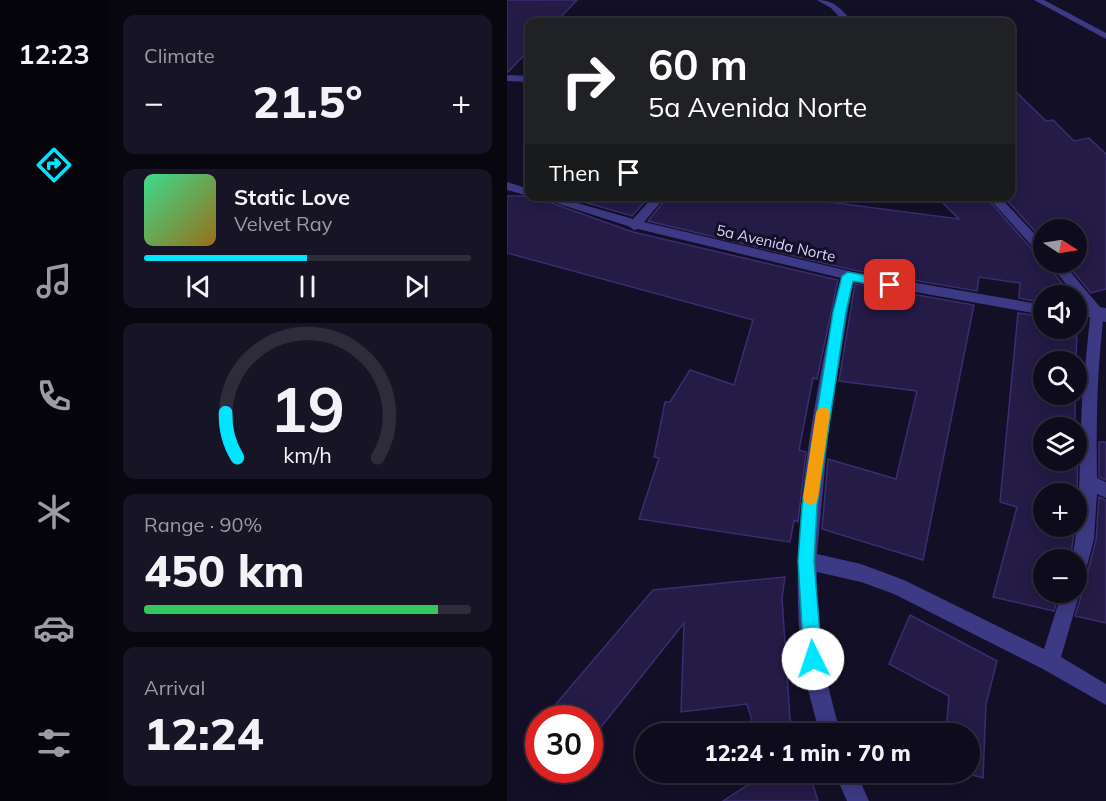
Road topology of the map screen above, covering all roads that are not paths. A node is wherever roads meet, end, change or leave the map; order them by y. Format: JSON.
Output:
{"nodes":[{"id":1,"x":821,"y":0,"type":"edge"},
{"id":2,"x":1038,"y":0,"type":"edge"},
{"id":3,"x":844,"y":18,"type":"edge"},
{"id":4,"x":1106,"y":36,"type":"edge"},
{"id":5,"x":507,"y":78,"type":"edge"},
{"id":6,"x":525,"y":79,"type":"edge"},
{"id":7,"x":507,"y":186,"type":"edge"},
{"id":8,"x":525,"y":193,"type":"edge"},
{"id":9,"x":555,"y":201,"type":"edge"},
{"id":10,"x":656,"y":201,"type":"edge"},
{"id":11,"x":997,"y":201,"type":"edge"},
{"id":12,"x":634,"y":225,"type":"junction"},
{"id":13,"x":1033,"y":240,"type":"edge"},
{"id":14,"x":1064,"y":273,"type":"edge"},
{"id":15,"x":848,"y":276,"type":"junction"},
{"id":16,"x":1033,"y":308,"type":"edge"},
{"id":17,"x":1087,"y":313,"type":"edge"},
{"id":18,"x":1103,"y":314,"type":"edge"},
{"id":19,"x":1088,"y":482,"type":"junction"},
{"id":20,"x":1106,"y":490,"type":"edge"},
{"id":21,"x":1082,"y":549,"type":"edge"},
{"id":22,"x":806,"y":561,"type":"junction"},
{"id":23,"x":1068,"y":603,"type":"edge"},
{"id":24,"x":1050,"y":662,"type":"junction"},
{"id":25,"x":1106,"y":695,"type":"edge"},
{"id":26,"x":827,"y":723,"type":"edge"},
{"id":27,"x":850,"y":783,"type":"edge"},
{"id":28,"x":858,"y":801,"type":"edge"}],
"edges":[{"from":1,"to":3,"type":"street"},
{"from":2,"to":4,"type":"street"},
{"from":5,"to":6,"type":"street"},
{"from":7,"to":8,"type":"street"},
{"from":9,"to":12,"type":"street","name":"5a Avenida Norte"},
{"from":10,"to":12,"type":"street"},
{"from":11,"to":13,"type":"street"},
{"from":12,"to":15,"type":"street","name":"5a Avenida Norte"},
{"from":14,"to":18,"type":"street"},
{"from":15,"to":16,"type":"street","name":"5a Avenida Norte"},
{"from":15,"to":22,"type":"street"},
{"from":17,"to":18,"type":"street"},
{"from":18,"to":19,"type":"street"},
{"from":19,"to":20,"type":"street"},
{"from":19,"to":21,"type":"street"},
{"from":22,"to":24,"type":"street"},
{"from":22,"to":26,"type":"street"},
{"from":23,"to":24,"type":"street"},
{"from":24,"to":25,"type":"street"},
{"from":27,"to":28,"type":"street"}]}
